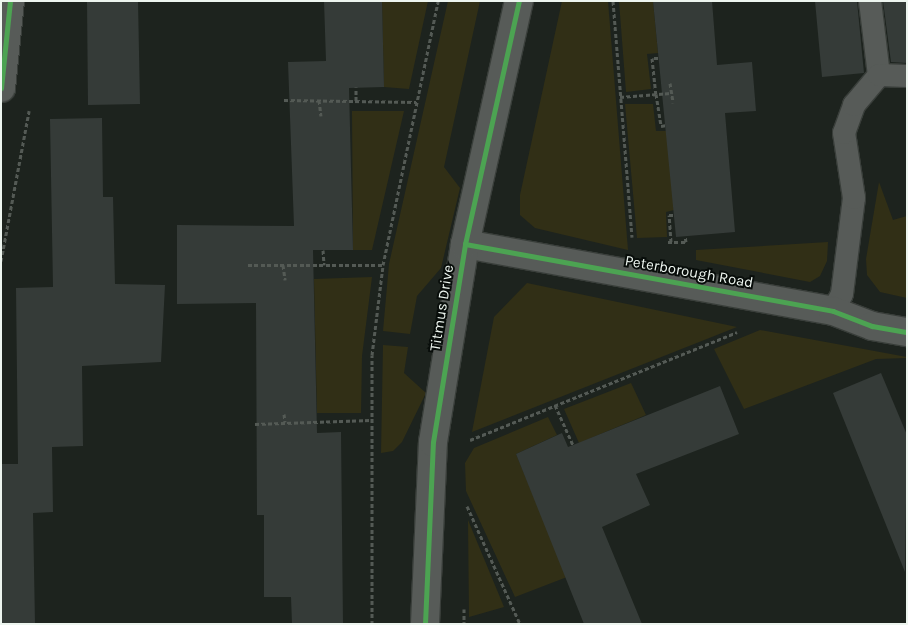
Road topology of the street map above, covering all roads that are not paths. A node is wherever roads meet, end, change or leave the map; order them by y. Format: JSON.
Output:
{"nodes":[{"id":1,"x":10,"y":1,"type":"edge"},
{"id":2,"x":519,"y":1,"type":"edge"},
{"id":3,"x":870,"y":1,"type":"edge"},
{"id":4,"x":878,"y":75,"type":"junction"},
{"id":5,"x":907,"y":76,"type":"edge"},
{"id":6,"x":1,"y":88,"type":"edge"},
{"id":7,"x":465,"y":244,"type":"junction"},
{"id":8,"x":833,"y":311,"type":"junction"},
{"id":9,"x":907,"y":332,"type":"edge"},
{"id":10,"x":426,"y":624,"type":"edge"}],
"edges":[{"from":1,"to":6,"type":"street"},
{"from":2,"to":7,"type":"street","name":"Titmus Drive"},
{"from":3,"to":4,"type":"lane"},
{"from":4,"to":5,"type":"lane"},
{"from":4,"to":8,"type":"lane"},
{"from":7,"to":8,"type":"street","name":"Peterborough Road"},
{"from":7,"to":10,"type":"street","name":"Titmus Drive"},
{"from":8,"to":9,"type":"street","name":"Peterborough Road"}]}
